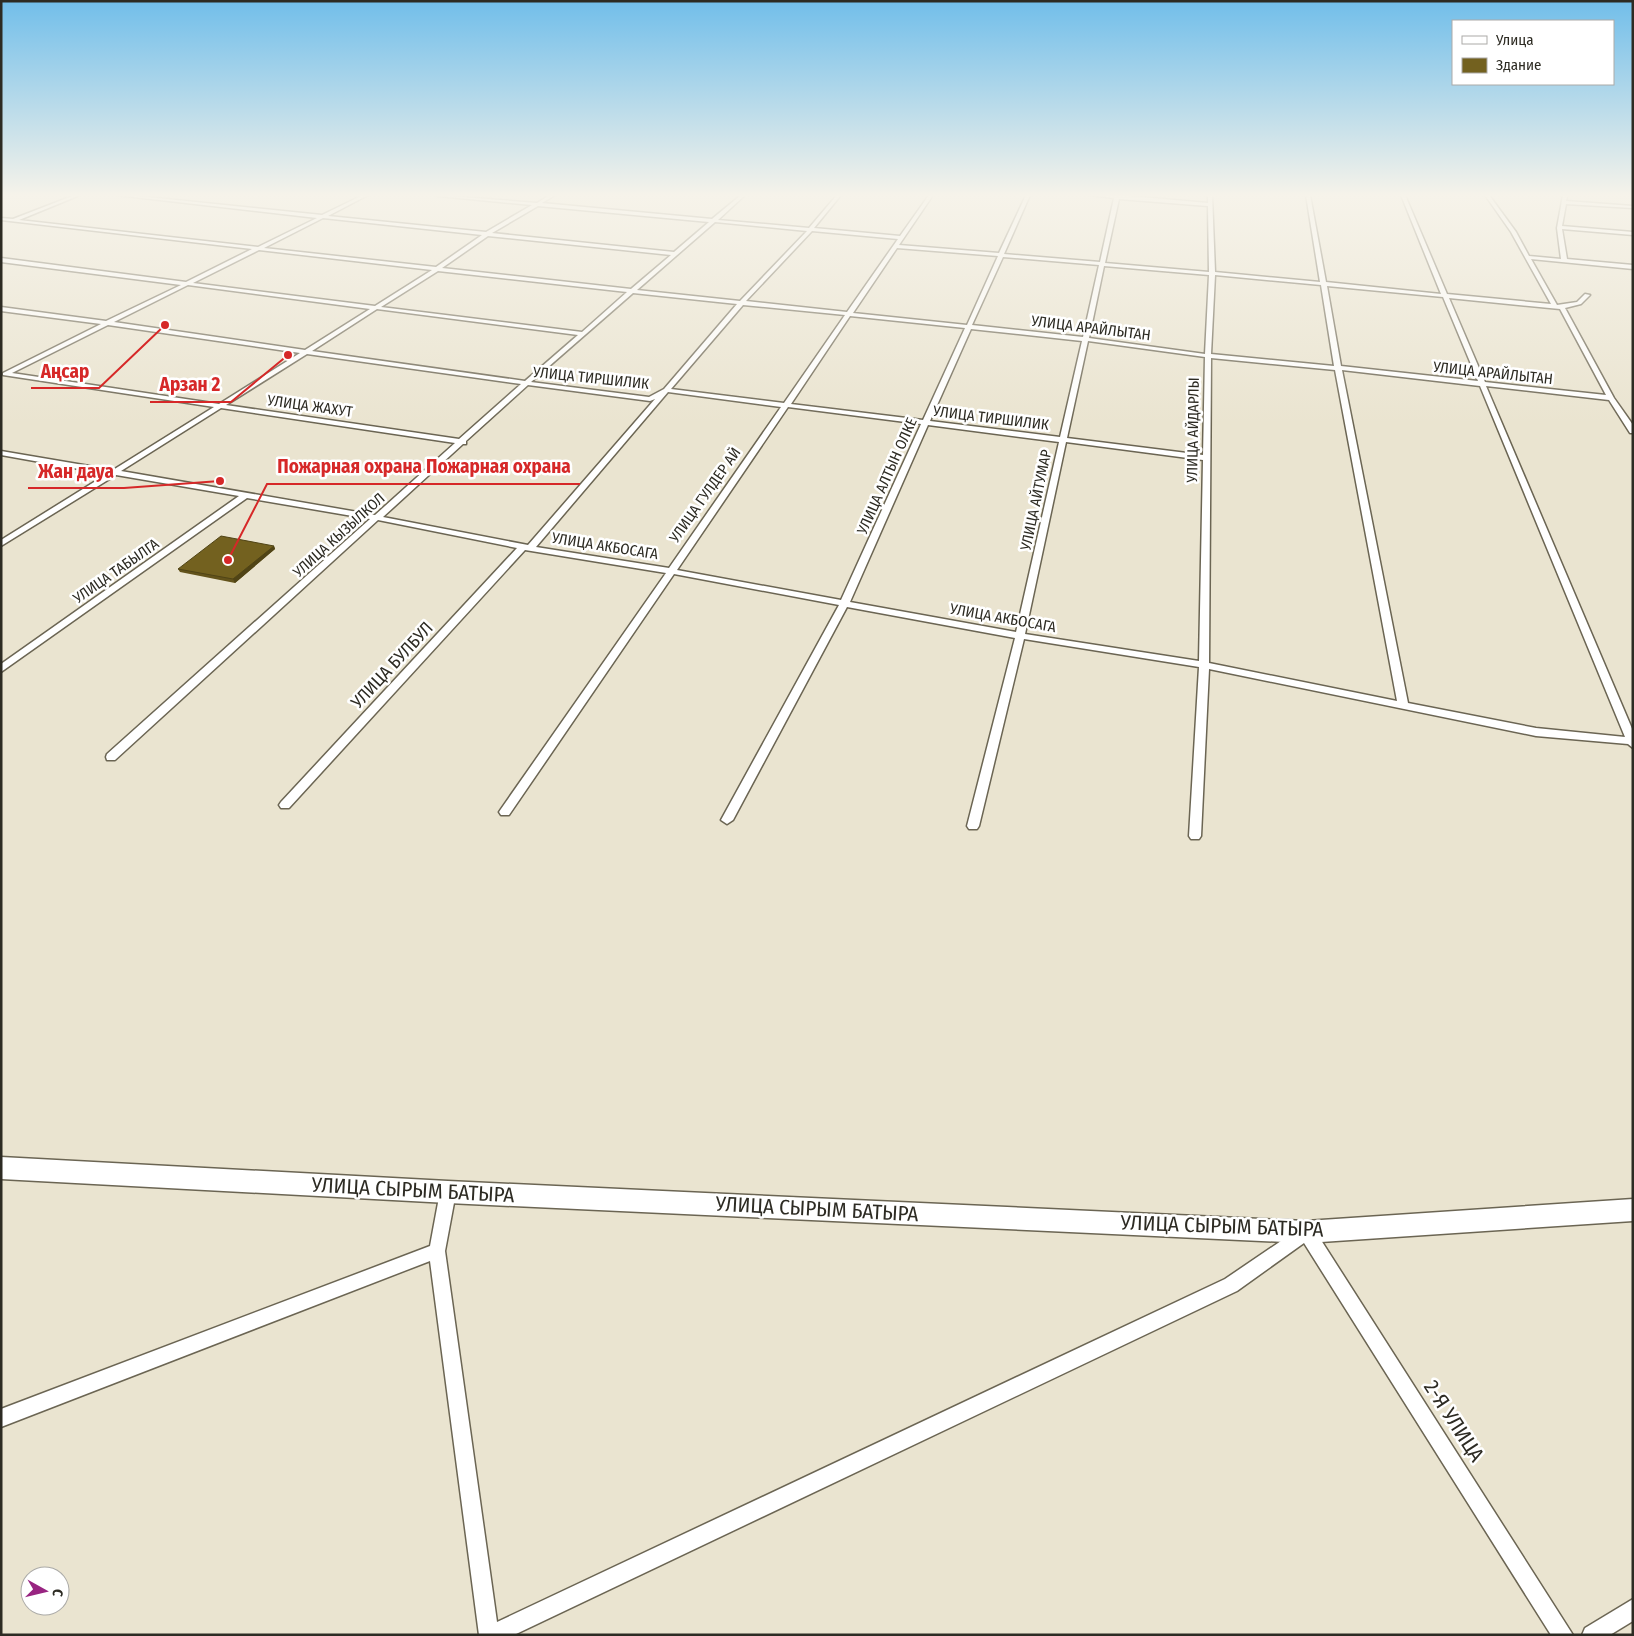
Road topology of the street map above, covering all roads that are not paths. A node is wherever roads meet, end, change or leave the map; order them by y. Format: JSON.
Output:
{"nodes":[{"id":1,"x":93,"y":271,"type":"edge"},
{"id":2,"x":212,"y":271,"type":"edge"},
{"id":3,"x":433,"y":271,"type":"edge"},
{"id":4,"x":458,"y":271,"type":"edge"},
{"id":5,"x":655,"y":271,"type":"edge"},
{"id":6,"x":771,"y":271,"type":"edge"},
{"id":7,"x":878,"y":271,"type":"edge"},
{"id":8,"x":994,"y":271,"type":"edge"},
{"id":9,"x":1100,"y":271,"type":"edge"},
{"id":10,"x":1183,"y":271,"type":"edge"},
{"id":11,"x":1321,"y":271,"type":"edge"},
{"id":12,"x":1434,"y":271,"type":"edge"},
{"id":13,"x":1536,"y":271,"type":"edge"},
{"id":14,"x":1212,"y":274,"type":"junction"},
{"id":15,"x":188,"y":283,"type":"junction"},
{"id":16,"x":1323,"y":284,"type":"junction"},
{"id":17,"x":632,"y":291,"type":"junction"},
{"id":18,"x":1587,"y":295,"type":"dead end"},
{"id":19,"x":1444,"y":296,"type":"junction"},
{"id":20,"x":742,"y":302,"type":"junction"},
{"id":21,"x":1558,"y":306,"type":"junction"},
{"id":22,"x":374,"y":308,"type":"junction"},
{"id":23,"x":1,"y":309,"type":"edge"},
{"id":24,"x":849,"y":314,"type":"junction"},
{"id":25,"x":109,"y":323,"type":"junction"},
{"id":26,"x":969,"y":327,"type":"junction"},
{"id":27,"x":584,"y":334,"type":"junction"},
{"id":28,"x":1085,"y":339,"type":"junction"},
{"id":29,"x":306,"y":352,"type":"junction"},
{"id":30,"x":1208,"y":356,"type":"junction"},
{"id":31,"x":1338,"y":368,"type":"junction"},
{"id":32,"x":4,"y":375,"type":"edge"},
{"id":33,"x":525,"y":384,"type":"junction"},
{"id":34,"x":1481,"y":385,"type":"junction"},
{"id":35,"x":666,"y":390,"type":"junction"},
{"id":36,"x":1611,"y":398,"type":"junction"},
{"id":37,"x":785,"y":405,"type":"junction"},
{"id":38,"x":220,"y":406,"type":"junction"},
{"id":39,"x":926,"y":423,"type":"junction"},
{"id":40,"x":1633,"y":431,"type":"edge"},
{"id":41,"x":1063,"y":440,"type":"junction"},
{"id":42,"x":462,"y":442,"type":"junction"},
{"id":43,"x":1,"y":453,"type":"edge"},
{"id":44,"x":1207,"y":458,"type":"junction"},
{"id":45,"x":115,"y":471,"type":"junction"},
{"id":46,"x":246,"y":495,"type":"junction"},
{"id":47,"x":378,"y":518,"type":"junction"},
{"id":48,"x":1,"y":544,"type":"edge"},
{"id":49,"x":526,"y":547,"type":"junction"},
{"id":50,"x":671,"y":571,"type":"junction"},
{"id":51,"x":844,"y":604,"type":"junction"},
{"id":52,"x":1020,"y":636,"type":"junction"},
{"id":53,"x":1204,"y":665,"type":"junction"},
{"id":54,"x":1,"y":669,"type":"edge"},
{"id":55,"x":1403,"y":704,"type":"junction"},
{"id":56,"x":1632,"y":742,"type":"edge"},
{"id":57,"x":111,"y":757,"type":"dead end"},
{"id":58,"x":285,"y":805,"type":"dead end"},
{"id":59,"x":505,"y":812,"type":"dead end"},
{"id":60,"x":727,"y":820,"type":"dead end"},
{"id":61,"x":973,"y":826,"type":"dead end"},
{"id":62,"x":1196,"y":836,"type":"dead end"},
{"id":63,"x":1,"y":1168,"type":"edge"},
{"id":64,"x":448,"y":1192,"type":"junction"},
{"id":65,"x":1633,"y":1210,"type":"edge"},
{"id":66,"x":1306,"y":1232,"type":"junction"},
{"id":67,"x":437,"y":1251,"type":"junction"},
{"id":68,"x":1,"y":1418,"type":"edge"},
{"id":69,"x":1633,"y":1609,"type":"edge"},
{"id":70,"x":490,"y":1635,"type":"edge"},
{"id":71,"x":1563,"y":1635,"type":"edge"},
{"id":72,"x":1592,"y":1635,"type":"edge"}],
"edges":[{"from":1,"to":15,"type":"street"},
{"from":2,"to":15,"type":"street"},
{"from":3,"to":22,"type":"street"},
{"from":4,"to":17,"type":"street","name":"УЛИЦА АРАЙЛЫТАН"},
{"from":5,"to":17,"type":"street","name":"УЛИЦА КЫЗЫЛКОЛ"},
{"from":6,"to":20,"type":"street","name":"УЛИЦА БУЛБУЛ"},
{"from":7,"to":24,"type":"street","name":"УЛИЦА ГУЛДЕР АЙ"},
{"from":8,"to":26,"type":"street","name":"УЛИЦА АЛТЫН ОЛКЕ"},
{"from":9,"to":28,"type":"street","name":"УЛИЦА АЙТУМАР"},
{"from":10,"to":14,"type":"street"},
{"from":11,"to":16,"type":"street"},
{"from":12,"to":19,"type":"street"},
{"from":13,"to":21,"type":"street"},
{"from":14,"to":16,"type":"street"},
{"from":14,"to":30,"type":"street","name":"УЛИЦА АЙДАРЛЫ"},
{"from":15,"to":22,"type":"street"},
{"from":15,"to":25,"type":"street"},
{"from":16,"to":19,"type":"street"},
{"from":16,"to":31,"type":"street"},
{"from":17,"to":20,"type":"street","name":"УЛИЦА АРАЙЛЫТАН"},
{"from":17,"to":27,"type":"street","name":"УЛИЦА КЫЗЫЛКОЛ"},
{"from":18,"to":21,"type":"street"},
{"from":19,"to":21,"type":"street"},
{"from":19,"to":34,"type":"street"},
{"from":20,"to":24,"type":"street","name":"УЛИЦА АРАЙЛЫТАН"},
{"from":20,"to":35,"type":"street","name":"УЛИЦА БУЛБУЛ"},
{"from":21,"to":36,"type":"street"},
{"from":22,"to":27,"type":"street"},
{"from":22,"to":29,"type":"street"},
{"from":23,"to":25,"type":"street","name":"УЛИЦА ТИРШИЛИК"},
{"from":24,"to":26,"type":"street","name":"УЛИЦА АРАЙЛЫТАН"},
{"from":24,"to":37,"type":"street","name":"УЛИЦА ГУЛДЕР АЙ"},
{"from":25,"to":29,"type":"street","name":"УЛИЦА ТИРШИЛИК"},
{"from":25,"to":32,"type":"street"},
{"from":26,"to":28,"type":"street","name":"УЛИЦА АРАЙЛЫТАН"},
{"from":26,"to":39,"type":"street","name":"УЛИЦА АЛТЫН ОЛКЕ"},
{"from":27,"to":33,"type":"street","name":"УЛИЦА КЫЗЫЛКОЛ"},
{"from":28,"to":30,"type":"street","name":"УЛИЦА АРАЙЛЫТАН"},
{"from":28,"to":41,"type":"street","name":"УЛИЦА АЙТУМАР"},
{"from":29,"to":33,"type":"street","name":"УЛИЦА ТИРШИЛИК"},
{"from":29,"to":38,"type":"street"},
{"from":30,"to":31,"type":"street","name":"УЛИЦА АРАЙЛЫТАН"},
{"from":30,"to":44,"type":"street","name":"УЛИЦА АЙДАРЛЫ"},
{"from":31,"to":34,"type":"street","name":"УЛИЦА АРАЙЛЫТАН"},
{"from":31,"to":55,"type":"street"},
{"from":32,"to":38,"type":"street","name":"УЛИЦА ЖАХУТ"},
{"from":33,"to":35,"type":"street","name":"УЛИЦА ТИРШИЛИК"},
{"from":33,"to":42,"type":"street","name":"УЛИЦА КЫЗЫЛКОЛ"},
{"from":34,"to":36,"type":"street","name":"УЛИЦА АРАЙЛЫТАН"},
{"from":34,"to":56,"type":"street"},
{"from":35,"to":37,"type":"street","name":"УЛИЦА ТИРШИЛИК"},
{"from":35,"to":49,"type":"street","name":"УЛИЦА БУЛБУЛ"},
{"from":36,"to":40,"type":"street"},
{"from":37,"to":39,"type":"street","name":"УЛИЦА ТИРШИЛИК"},
{"from":37,"to":50,"type":"street","name":"УЛИЦА ГУЛДЕР АЙ"},
{"from":38,"to":42,"type":"street","name":"УЛИЦА ЖАХУТ"},
{"from":38,"to":45,"type":"street"},
{"from":39,"to":41,"type":"street","name":"УЛИЦА ТИРШИЛИК"},
{"from":39,"to":51,"type":"street","name":"УЛИЦА АЛТЫН ОЛКЕ"},
{"from":41,"to":44,"type":"street","name":"УЛИЦА ТИРШИЛИК"},
{"from":41,"to":52,"type":"street","name":"УЛИЦА АЙТУМАР"},
{"from":42,"to":47,"type":"street","name":"УЛИЦА КЫЗЫЛКОЛ"},
{"from":43,"to":45,"type":"street","name":"УЛИЦА АКБОСАГА"},
{"from":44,"to":53,"type":"street","name":"УЛИЦА АЙДАРЛЫ"},
{"from":45,"to":46,"type":"street","name":"УЛИЦА АКБОСАГА"},
{"from":45,"to":48,"type":"street"},
{"from":46,"to":47,"type":"street","name":"УЛИЦА АКБОСАГА"},
{"from":46,"to":54,"type":"street","name":"УЛИЦА ТАБЫЛГА"},
{"from":47,"to":49,"type":"street","name":"УЛИЦА АКБОСАГА"},
{"from":47,"to":57,"type":"street","name":"УЛИЦА КЫЗЫЛКОЛ"},
{"from":49,"to":50,"type":"street","name":"УЛИЦА АКБОСАГА"},
{"from":49,"to":58,"type":"street","name":"УЛИЦА БУЛБУЛ"},
{"from":50,"to":51,"type":"street","name":"УЛИЦА АКБОСАГА"},
{"from":50,"to":59,"type":"street","name":"УЛИЦА ГУЛДЕР АЙ"},
{"from":51,"to":52,"type":"street","name":"УЛИЦА АКБОСАГА"},
{"from":51,"to":60,"type":"street","name":"УЛИЦА АЛТЫН ОЛКЕ"},
{"from":52,"to":53,"type":"street","name":"УЛИЦА АКБОСАГА"},
{"from":52,"to":61,"type":"street","name":"УЛИЦА АЙТУМАР"},
{"from":53,"to":55,"type":"street","name":"УЛИЦА АКБОСАГА"},
{"from":53,"to":62,"type":"street","name":"УЛИЦА АЙДАРЛЫ"},
{"from":55,"to":56,"type":"street","name":"УЛИЦА АКБОСАГА"},
{"from":63,"to":64,"type":"street","name":"УЛИЦА СЫРЫМ БАТЫРА"},
{"from":64,"to":66,"type":"street","name":"УЛИЦА СЫРЫМ БАТЫРА"},
{"from":64,"to":67,"type":"street"},
{"from":65,"to":66,"type":"street","name":"УЛИЦА СЫРЫМ БАТЫРА"},
{"from":66,"to":70,"type":"street"},
{"from":66,"to":71,"type":"street","name":"2-Я УЛИЦА"},
{"from":67,"to":68,"type":"street"},
{"from":67,"to":70,"type":"street"},
{"from":69,"to":72,"type":"street"}]}
